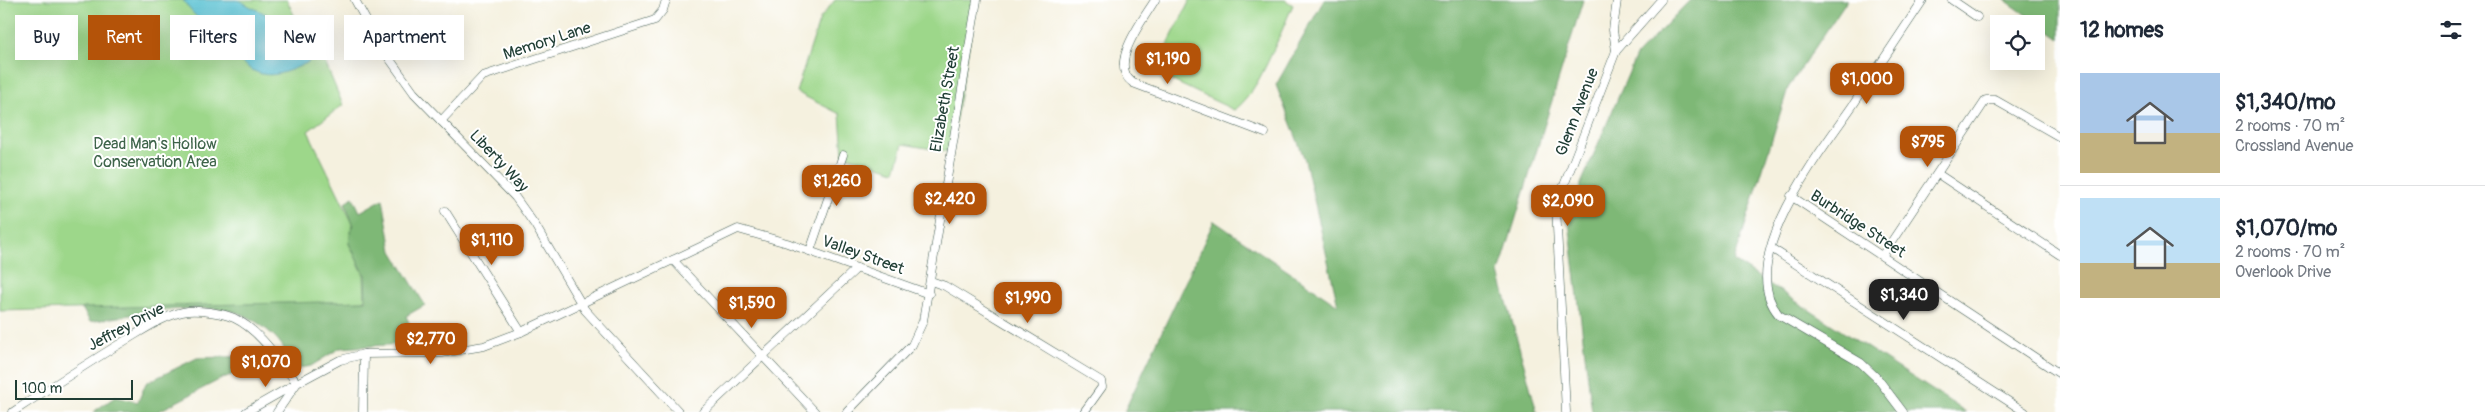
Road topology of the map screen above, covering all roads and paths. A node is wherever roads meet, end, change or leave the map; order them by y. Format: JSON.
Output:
{"nodes":[{"id":1,"x":355,"y":0,"type":"edge"},
{"id":2,"x":666,"y":0,"type":"edge"},
{"id":3,"x":977,"y":0,"type":"edge"},
{"id":4,"x":1155,"y":0,"type":"edge"},
{"id":5,"x":1617,"y":0,"type":"edge"},
{"id":6,"x":1661,"y":0,"type":"edge"},
{"id":7,"x":1923,"y":0,"type":"edge"},
{"id":8,"x":1952,"y":0,"type":"edge"},
{"id":9,"x":1977,"y":17,"type":"dead end"},
{"id":10,"x":1616,"y":51,"type":"junction"},
{"id":11,"x":441,"y":121,"type":"junction"},
{"id":12,"x":1265,"y":133,"type":"dead end"},
{"id":13,"x":2060,"y":137,"type":"edge"},
{"id":14,"x":843,"y":155,"type":"dead end"},
{"id":15,"x":1938,"y":174,"type":"junction"},
{"id":16,"x":1791,"y":196,"type":"junction"},
{"id":17,"x":445,"y":211,"type":"dead end"},
{"id":18,"x":1771,"y":248,"type":"junction"},
{"id":19,"x":810,"y":251,"type":"junction"},
{"id":20,"x":2060,"y":255,"type":"edge"},
{"id":21,"x":1882,"y":256,"type":"junction"},
{"id":22,"x":673,"y":260,"type":"junction"},
{"id":23,"x":857,"y":268,"type":"junction"},
{"id":24,"x":930,"y":282,"type":"junction"},
{"id":25,"x":929,"y":294,"type":"junction"},
{"id":26,"x":581,"y":303,"type":"junction"},
{"id":27,"x":521,"y":332,"type":"junction"},
{"id":28,"x":364,"y":354,"type":"junction"},
{"id":29,"x":763,"y":357,"type":"junction"},
{"id":30,"x":2060,"y":374,"type":"edge"},
{"id":31,"x":298,"y":383,"type":"junction"},
{"id":32,"x":13,"y":412,"type":"edge"},
{"id":33,"x":246,"y":412,"type":"edge"},
{"id":34,"x":277,"y":412,"type":"edge"},
{"id":35,"x":362,"y":412,"type":"edge"},
{"id":36,"x":680,"y":412,"type":"edge"},
{"id":37,"x":703,"y":412,"type":"edge"},
{"id":38,"x":815,"y":412,"type":"edge"},
{"id":39,"x":846,"y":412,"type":"edge"},
{"id":40,"x":1084,"y":412,"type":"edge"},
{"id":41,"x":1566,"y":412,"type":"edge"},
{"id":42,"x":1903,"y":412,"type":"edge"},
{"id":43,"x":2025,"y":412,"type":"edge"}],
"edges":[{"from":1,"to":11,"type":"street","name":"Liberty Way"},
{"from":2,"to":11,"type":"street","name":"Memory Lane"},
{"from":3,"to":24,"type":"street","name":"Elizabeth Street"},
{"from":4,"to":12,"type":"street"},
{"from":5,"to":10,"type":"street","name":"Glenn Avenue"},
{"from":6,"to":10,"type":"street"},
{"from":7,"to":16,"type":"street"},
{"from":8,"to":9,"type":"street"},
{"from":10,"to":41,"type":"street","name":"Glenn Avenue"},
{"from":11,"to":26,"type":"street","name":"Liberty Way"},
{"from":13,"to":15,"type":"street"},
{"from":14,"to":19,"type":"street"},
{"from":15,"to":20,"type":"street"},
{"from":15,"to":21,"type":"street"},
{"from":16,"to":18,"type":"street"},
{"from":16,"to":21,"type":"street","name":"Burbridge Street"},
{"from":17,"to":27,"type":"street"},
{"from":18,"to":42,"type":"street"},
{"from":18,"to":43,"type":"street"},
{"from":19,"to":22,"type":"street","name":"Valley Street"},
{"from":19,"to":23,"type":"street","name":"Valley Street"},
{"from":21,"to":30,"type":"street","name":"Burbridge Street"},
{"from":22,"to":26,"type":"street","name":"Valley Street"},
{"from":22,"to":29,"type":"street"},
{"from":23,"to":25,"type":"street","name":"Valley Street"},
{"from":23,"to":29,"type":"street"},
{"from":24,"to":25,"type":"street","name":"Elizabeth Street"},
{"from":24,"to":40,"type":"street"},
{"from":25,"to":39,"type":"street","name":"Elizabeth Street"},
{"from":26,"to":27,"type":"street","name":"Valley Street"},
{"from":26,"to":36,"type":"street","name":"Liberty Way"},
{"from":27,"to":28,"type":"street","name":"Valley Street"},
{"from":28,"to":31,"type":"street","name":"Valley Street"},
{"from":28,"to":35,"type":"street"},
{"from":29,"to":37,"type":"street"},
{"from":29,"to":38,"type":"street"},
{"from":31,"to":32,"type":"street","name":"Jeffrey Drive"},
{"from":31,"to":33,"type":"street","name":"Valley Street"},
{"from":31,"to":34,"type":"street"}]}
